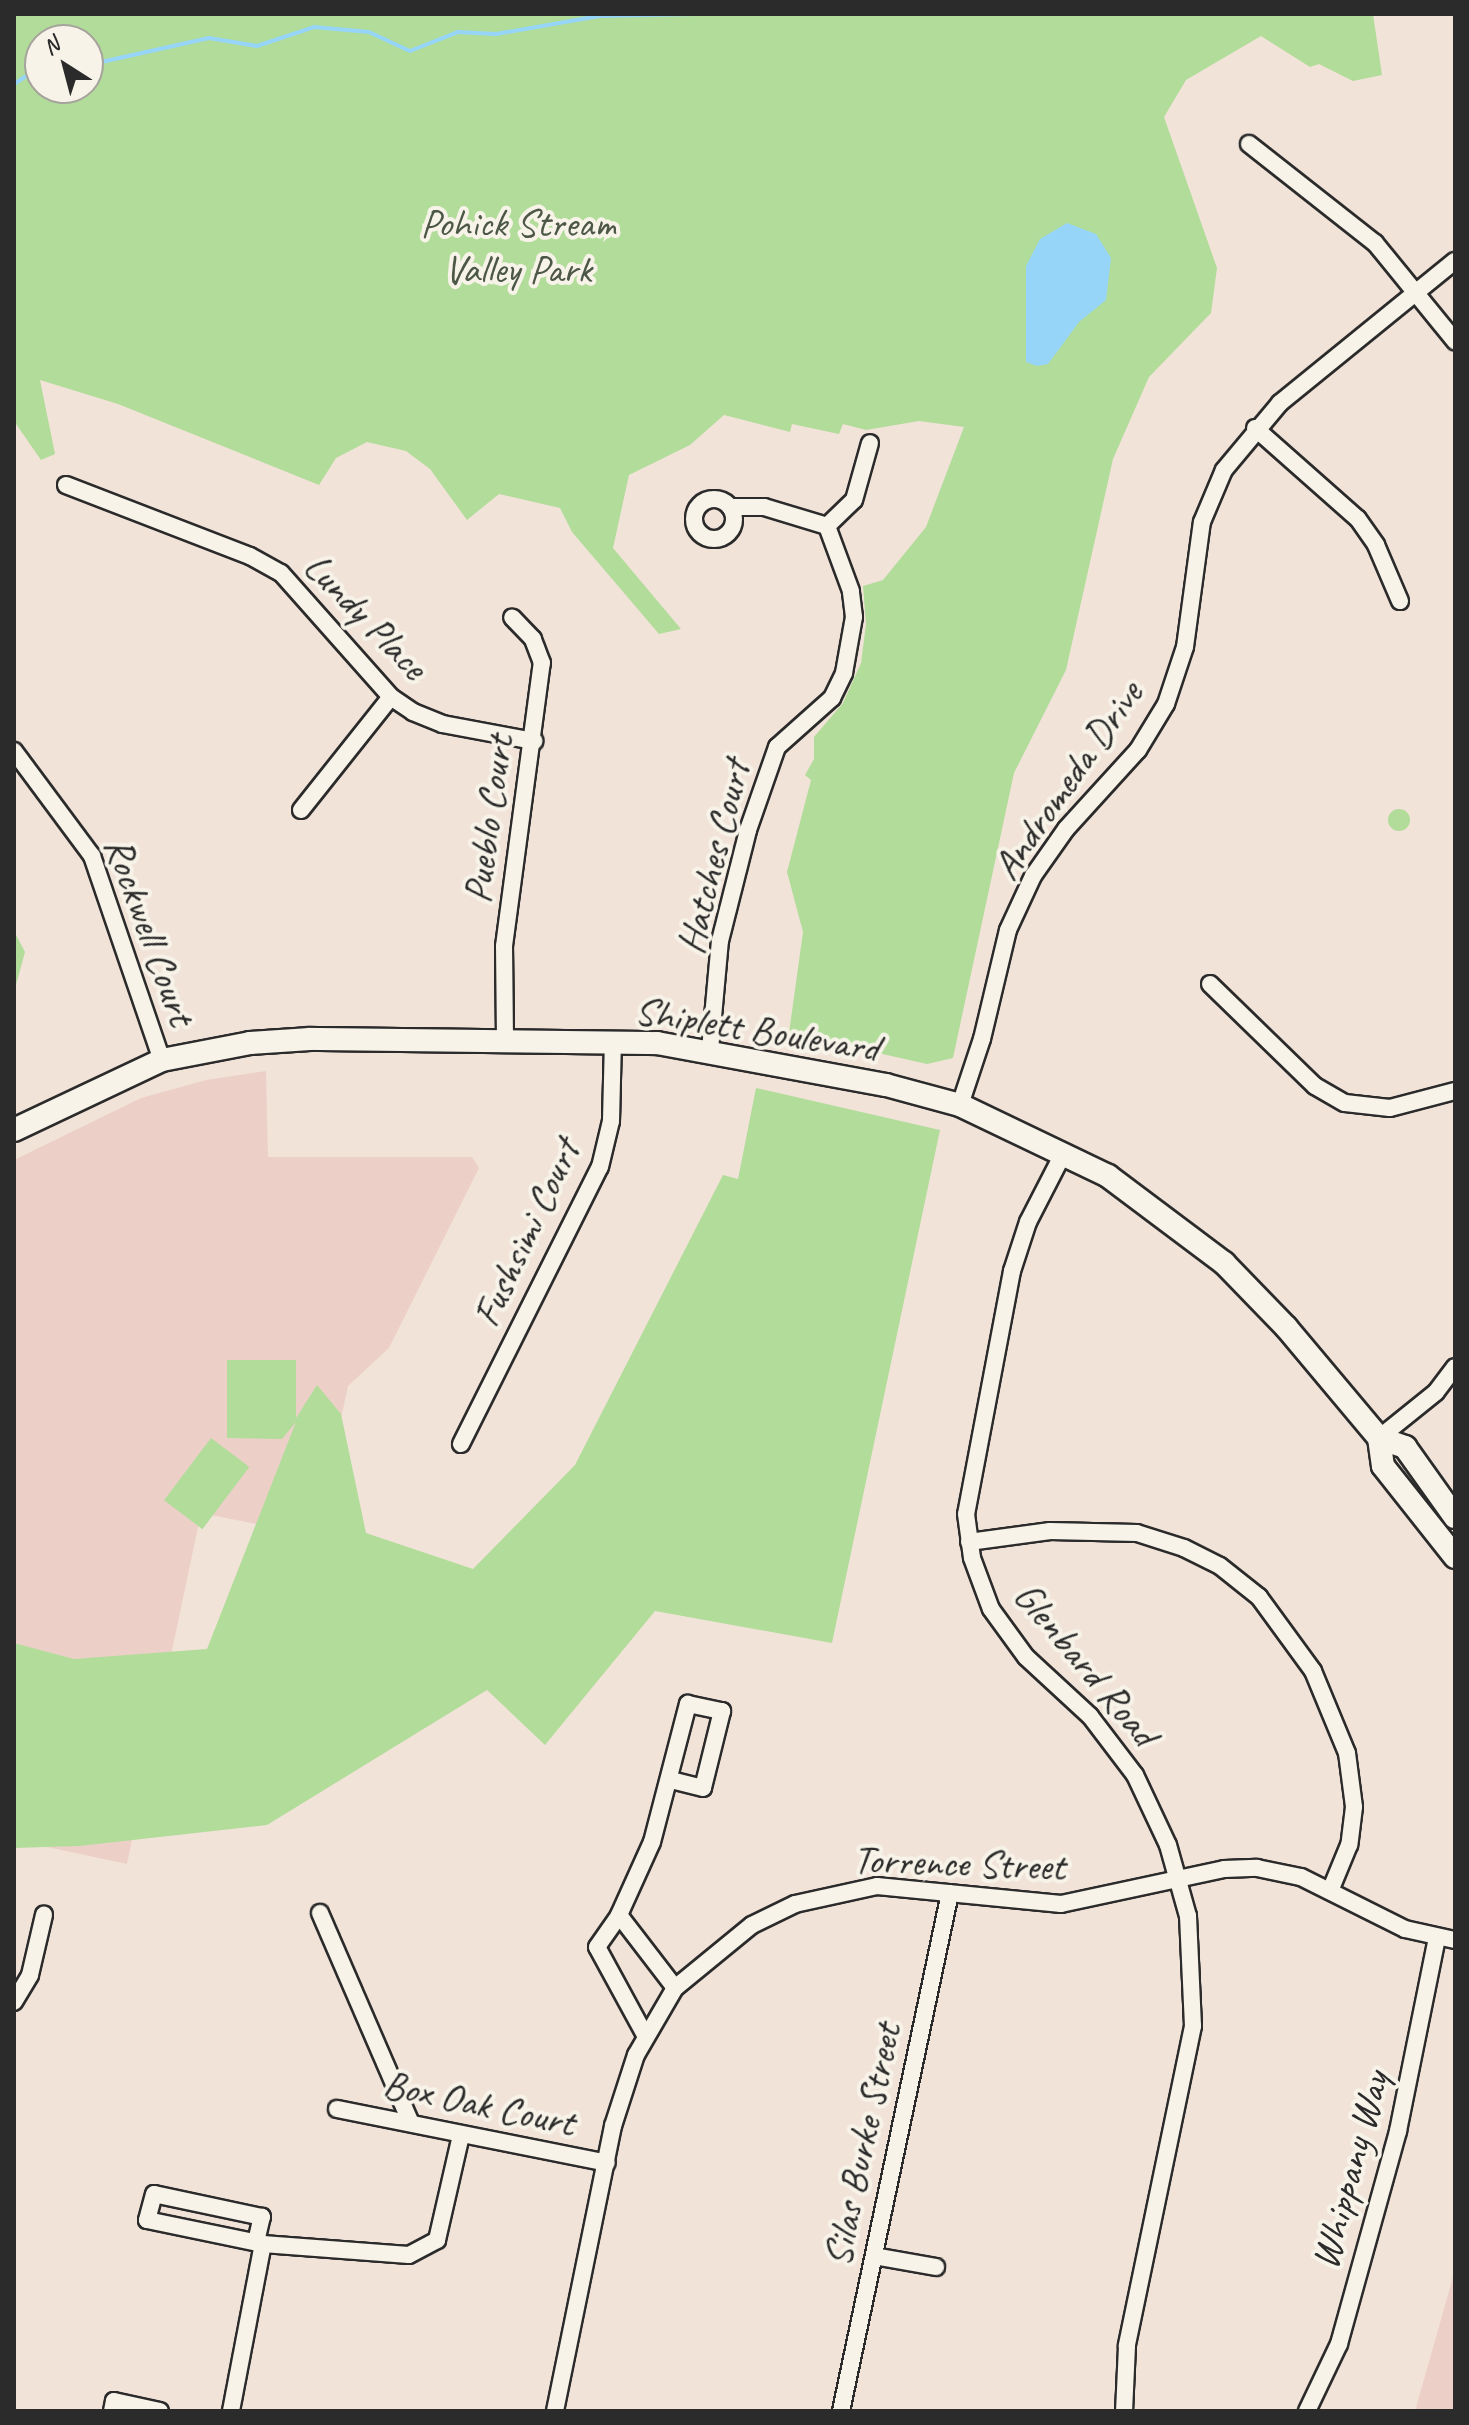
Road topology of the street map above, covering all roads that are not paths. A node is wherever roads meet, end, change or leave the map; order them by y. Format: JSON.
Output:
{"nodes":[{"id":1,"x":1249,"y":144,"type":"dead end"},
{"id":2,"x":1455,"y":261,"type":"edge"},
{"id":3,"x":1418,"y":294,"type":"junction"},
{"id":4,"x":1455,"y":341,"type":"edge"},
{"id":5,"x":1255,"y":428,"type":"junction"},
{"id":6,"x":870,"y":443,"type":"dead end"},
{"id":7,"x":66,"y":485,"type":"dead end"},
{"id":8,"x":730,"y":507,"type":"dead end"},
{"id":9,"x":827,"y":526,"type":"junction"},
{"id":10,"x":1400,"y":601,"type":"dead end"},
{"id":11,"x":512,"y":617,"type":"dead end"},
{"id":12,"x":391,"y":697,"type":"junction"},
{"id":13,"x":534,"y":741,"type":"junction"},
{"id":14,"x":14,"y":751,"type":"edge"},
{"id":15,"x":301,"y":810,"type":"dead end"},
{"id":16,"x":1210,"y":984,"type":"dead end"},
{"id":17,"x":505,"y":1040,"type":"junction"},
{"id":18,"x":613,"y":1041,"type":"junction"},
{"id":19,"x":710,"y":1050,"type":"junction"},
{"id":20,"x":162,"y":1060,"type":"junction"},
{"id":21,"x":1455,"y":1091,"type":"edge"},
{"id":22,"x":960,"y":1105,"type":"junction"},
{"id":23,"x":14,"y":1130,"type":"edge"},
{"id":24,"x":1064,"y":1152,"type":"junction"},
{"id":25,"x":1455,"y":1367,"type":"edge"},
{"id":26,"x":1379,"y":1438,"type":"junction"},
{"id":27,"x":461,"y":1444,"type":"dead end"},
{"id":28,"x":1455,"y":1517,"type":"edge"},
{"id":29,"x":969,"y":1542,"type":"junction"},
{"id":30,"x":1455,"y":1557,"type":"edge"},
{"id":31,"x":671,"y":1780,"type":"junction"},
{"id":32,"x":1178,"y":1880,"type":"junction"},
{"id":33,"x":1330,"y":1891,"type":"junction"},
{"id":34,"x":950,"y":1893,"type":"junction"},
{"id":35,"x":320,"y":1913,"type":"dead end"},
{"id":36,"x":44,"y":1915,"type":"dead end"},
{"id":37,"x":619,"y":1915,"type":"junction"},
{"id":38,"x":1437,"y":1938,"type":"junction"},
{"id":39,"x":1455,"y":1940,"type":"edge"},
{"id":40,"x":675,"y":1988,"type":"junction"},
{"id":41,"x":14,"y":2002,"type":"edge"},
{"id":42,"x":645,"y":2035,"type":"junction"},
{"id":43,"x":337,"y":2109,"type":"dead end"},
{"id":44,"x":410,"y":2121,"type":"junction"},
{"id":45,"x":461,"y":2135,"type":"junction"},
{"id":46,"x":607,"y":2163,"type":"junction"},
{"id":47,"x":260,"y":2243,"type":"junction"},
{"id":48,"x":874,"y":2256,"type":"junction"},
{"id":49,"x":936,"y":2267,"type":"dead end"},
{"id":50,"x":112,"y":2411,"type":"edge"},
{"id":51,"x":160,"y":2411,"type":"edge"},
{"id":52,"x":231,"y":2411,"type":"edge"},
{"id":53,"x":555,"y":2411,"type":"edge"},
{"id":54,"x":841,"y":2411,"type":"edge"},
{"id":55,"x":1124,"y":2411,"type":"edge"},
{"id":56,"x":1307,"y":2411,"type":"edge"}],
"edges":[{"from":1,"to":3,"type":"street"},
{"from":2,"to":3,"type":"street","name":"Andromeda Drive"},
{"from":3,"to":4,"type":"street"},
{"from":3,"to":5,"type":"street","name":"Andromeda Drive"},
{"from":5,"to":10,"type":"street"},
{"from":5,"to":22,"type":"street","name":"Andromeda Drive"},
{"from":6,"to":9,"type":"street"},
{"from":7,"to":12,"type":"street","name":"Lundy Place"},
{"from":8,"to":9,"type":"street"},
{"from":9,"to":19,"type":"street","name":"Hatches Court"},
{"from":11,"to":13,"type":"street","name":"Pueblo Court"},
{"from":12,"to":13,"type":"street","name":"Lundy Place"},
{"from":12,"to":15,"type":"street"},
{"from":13,"to":17,"type":"street","name":"Pueblo Court"},
{"from":14,"to":20,"type":"street","name":"Rockwell Court"},
{"from":16,"to":21,"type":"street"},
{"from":17,"to":18,"type":"street","name":"Shiplett Boulevard"},
{"from":17,"to":20,"type":"street","name":"Shiplett Boulevard"},
{"from":18,"to":19,"type":"street","name":"Shiplett Boulevard"},
{"from":18,"to":27,"type":"street","name":"Fushsimi Court"},
{"from":19,"to":22,"type":"street","name":"Shiplett Boulevard"},
{"from":20,"to":23,"type":"street","name":"Shiplett Boulevard"},
{"from":22,"to":24,"type":"street","name":"Shiplett Boulevard"},
{"from":24,"to":26,"type":"street","name":"Shiplett Boulevard"},
{"from":24,"to":29,"type":"street","name":"Glenbard Road"},
{"from":25,"to":26,"type":"street"},
{"from":26,"to":28,"type":"street","name":"Shiplett Boulevard"},
{"from":26,"to":30,"type":"street","name":"Shiplett Boulevard"},
{"from":29,"to":32,"type":"street","name":"Glenbard Road"},
{"from":29,"to":33,"type":"street"},
{"from":31,"to":31,"type":"street"},
{"from":31,"to":37,"type":"street"},
{"from":32,"to":33,"type":"street","name":"Torrence Street"},
{"from":32,"to":34,"type":"street","name":"Torrence Street"},
{"from":32,"to":55,"type":"street","name":"Glenbard Road"},
{"from":33,"to":38,"type":"street","name":"Torrence Street"},
{"from":34,"to":40,"type":"street","name":"Torrence Street"},
{"from":34,"to":48,"type":"street","name":"Silas Burke Street"},
{"from":35,"to":44,"type":"street"},
{"from":36,"to":41,"type":"street"},
{"from":37,"to":40,"type":"street"},
{"from":37,"to":42,"type":"street"},
{"from":38,"to":39,"type":"street","name":"Torrence Street"},
{"from":38,"to":56,"type":"street","name":"Whippany Way"},
{"from":40,"to":42,"type":"street","name":"Torrence Street"},
{"from":42,"to":46,"type":"street","name":"Torrence Street"},
{"from":43,"to":44,"type":"street","name":"Box Oak Court"},
{"from":44,"to":45,"type":"street","name":"Box Oak Court"},
{"from":45,"to":46,"type":"street","name":"Box Oak Court"},
{"from":45,"to":47,"type":"street"},
{"from":46,"to":53,"type":"street","name":"Torrence Street"},
{"from":47,"to":47,"type":"street"},
{"from":47,"to":52,"type":"street"},
{"from":48,"to":49,"type":"street"},
{"from":48,"to":54,"type":"street","name":"Silas Burke Street"},
{"from":50,"to":51,"type":"street"}]}
